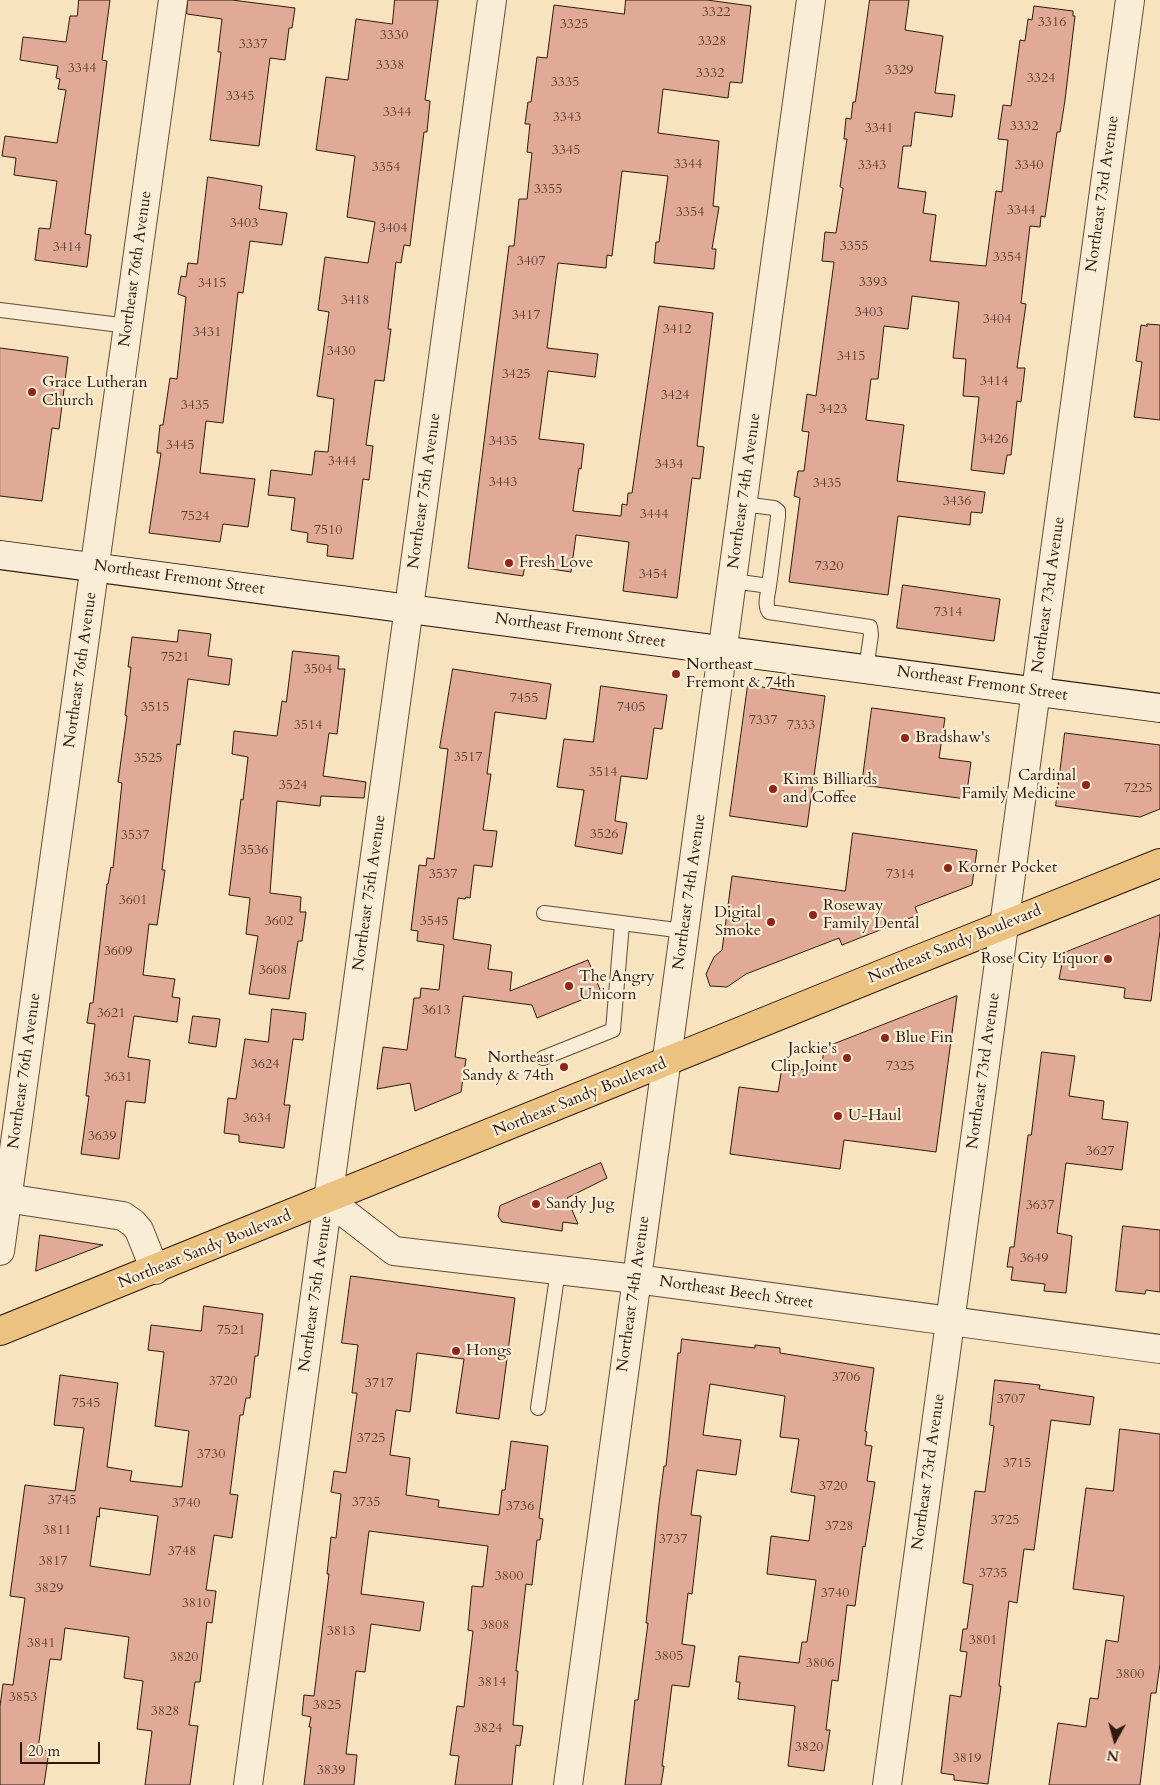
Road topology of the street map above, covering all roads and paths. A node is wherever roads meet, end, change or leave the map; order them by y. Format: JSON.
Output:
{"nodes":[{"id":1,"x":173,"y":0,"type":"edge"},
{"id":2,"x":492,"y":0,"type":"edge"},
{"id":3,"x":812,"y":0,"type":"edge"},
{"id":4,"x":1130,"y":0,"type":"edge"},
{"id":5,"x":0,"y":310,"type":"edge"},
{"id":6,"x":128,"y":326,"type":"junction"},
{"id":7,"x":743,"y":504,"type":"junction"},
{"id":8,"x":0,"y":555,"type":"edge"},
{"id":9,"x":95,"y":567,"type":"junction"},
{"id":10,"x":732,"y":581,"type":"junction"},
{"id":11,"x":769,"y":586,"type":"junction"},
{"id":12,"x":409,"y":608,"type":"junction"},
{"id":13,"x":723,"y":650,"type":"junction"},
{"id":14,"x":866,"y":669,"type":"junction"},
{"id":15,"x":1035,"y":691,"type":"junction"},
{"id":16,"x":1160,"y":708,"type":"edge"},
{"id":17,"x":1160,"y":863,"type":"edge"},
{"id":18,"x":544,"y":913,"type":"dead end"},
{"id":19,"x":622,"y":924,"type":"junction"},
{"id":20,"x":1004,"y":925,"type":"junction"},
{"id":21,"x":684,"y":931,"type":"junction"},
{"id":22,"x":543,"y":1058,"type":"dead end"},
{"id":23,"x":666,"y":1063,"type":"junction"},
{"id":24,"x":4,"y":1197,"type":"edge"},
{"id":25,"x":328,"y":1200,"type":"junction"},
{"id":26,"x":0,"y":1251,"type":"edge"},
{"id":27,"x":155,"y":1270,"type":"junction"},
{"id":28,"x":558,"y":1270,"type":"junction"},
{"id":29,"x":636,"y":1279,"type":"junction"},
{"id":30,"x":950,"y":1322,"type":"junction"},
{"id":31,"x":0,"y":1332,"type":"edge"},
{"id":32,"x":1160,"y":1349,"type":"edge"},
{"id":33,"x":538,"y":1408,"type":"dead end"},
{"id":34,"x":248,"y":1785,"type":"edge"},
{"id":35,"x":568,"y":1785,"type":"edge"},
{"id":36,"x":886,"y":1785,"type":"edge"}],
"edges":[{"from":1,"to":6,"type":"street","name":"Northeast 76th Avenue"},
{"from":2,"to":12,"type":"street","name":"Northeast 75th Avenue"},
{"from":3,"to":7,"type":"street","name":"Northeast 74th Avenue"},
{"from":4,"to":15,"type":"street","name":"Northeast 73rd Avenue"},
{"from":5,"to":6,"type":"lane"},
{"from":6,"to":9,"type":"street","name":"Northeast 76th Avenue"},
{"from":7,"to":10,"type":"street","name":"Northeast 74th Avenue"},
{"from":7,"to":11,"type":"lane"},
{"from":8,"to":9,"type":"street","name":"Northeast Fremont Street"},
{"from":9,"to":12,"type":"street","name":"Northeast Fremont Street"},
{"from":9,"to":24,"type":"street","name":"Northeast 76th Avenue"},
{"from":10,"to":11,"type":"lane"},
{"from":10,"to":13,"type":"street","name":"Northeast 74th Avenue"},
{"from":11,"to":14,"type":"lane"},
{"from":12,"to":13,"type":"street","name":"Northeast Fremont Street"},
{"from":12,"to":25,"type":"street","name":"Northeast 75th Avenue"},
{"from":13,"to":14,"type":"street","name":"Northeast Fremont Street"},
{"from":13,"to":21,"type":"street","name":"Northeast 74th Avenue"},
{"from":14,"to":15,"type":"street","name":"Northeast Fremont Street"},
{"from":15,"to":16,"type":"street","name":"Northeast Fremont Street"},
{"from":15,"to":20,"type":"street","name":"Northeast 73rd Avenue"},
{"from":17,"to":20,"type":"main road","name":"Northeast Sandy Boulevard"},
{"from":18,"to":19,"type":"lane"},
{"from":19,"to":21,"type":"lane"},
{"from":19,"to":22,"type":"lane"},
{"from":20,"to":23,"type":"main road","name":"Northeast Sandy Boulevard"},
{"from":20,"to":30,"type":"street","name":"Northeast 73rd Avenue"},
{"from":21,"to":23,"type":"street","name":"Northeast 74th Avenue"},
{"from":23,"to":25,"type":"main road","name":"Northeast Sandy Boulevard"},
{"from":23,"to":29,"type":"street","name":"Northeast 74th Avenue"},
{"from":24,"to":26,"type":"street","name":"Northeast 76th Avenue"},
{"from":24,"to":27,"type":"street"},
{"from":25,"to":27,"type":"main road","name":"Northeast Sandy Boulevard"},
{"from":25,"to":28,"type":"street","name":"Northeast Beech Street"},
{"from":25,"to":34,"type":"street","name":"Northeast 75th Avenue"},
{"from":27,"to":31,"type":"main road","name":"Northeast Sandy Boulevard"},
{"from":28,"to":29,"type":"street","name":"Northeast Beech Street"},
{"from":28,"to":33,"type":"lane"},
{"from":29,"to":30,"type":"street","name":"Northeast Beech Street"},
{"from":29,"to":35,"type":"street","name":"Northeast 74th Avenue"},
{"from":30,"to":32,"type":"street","name":"Northeast Beech Street"},
{"from":30,"to":36,"type":"street","name":"Northeast 73rd Avenue"}]}
